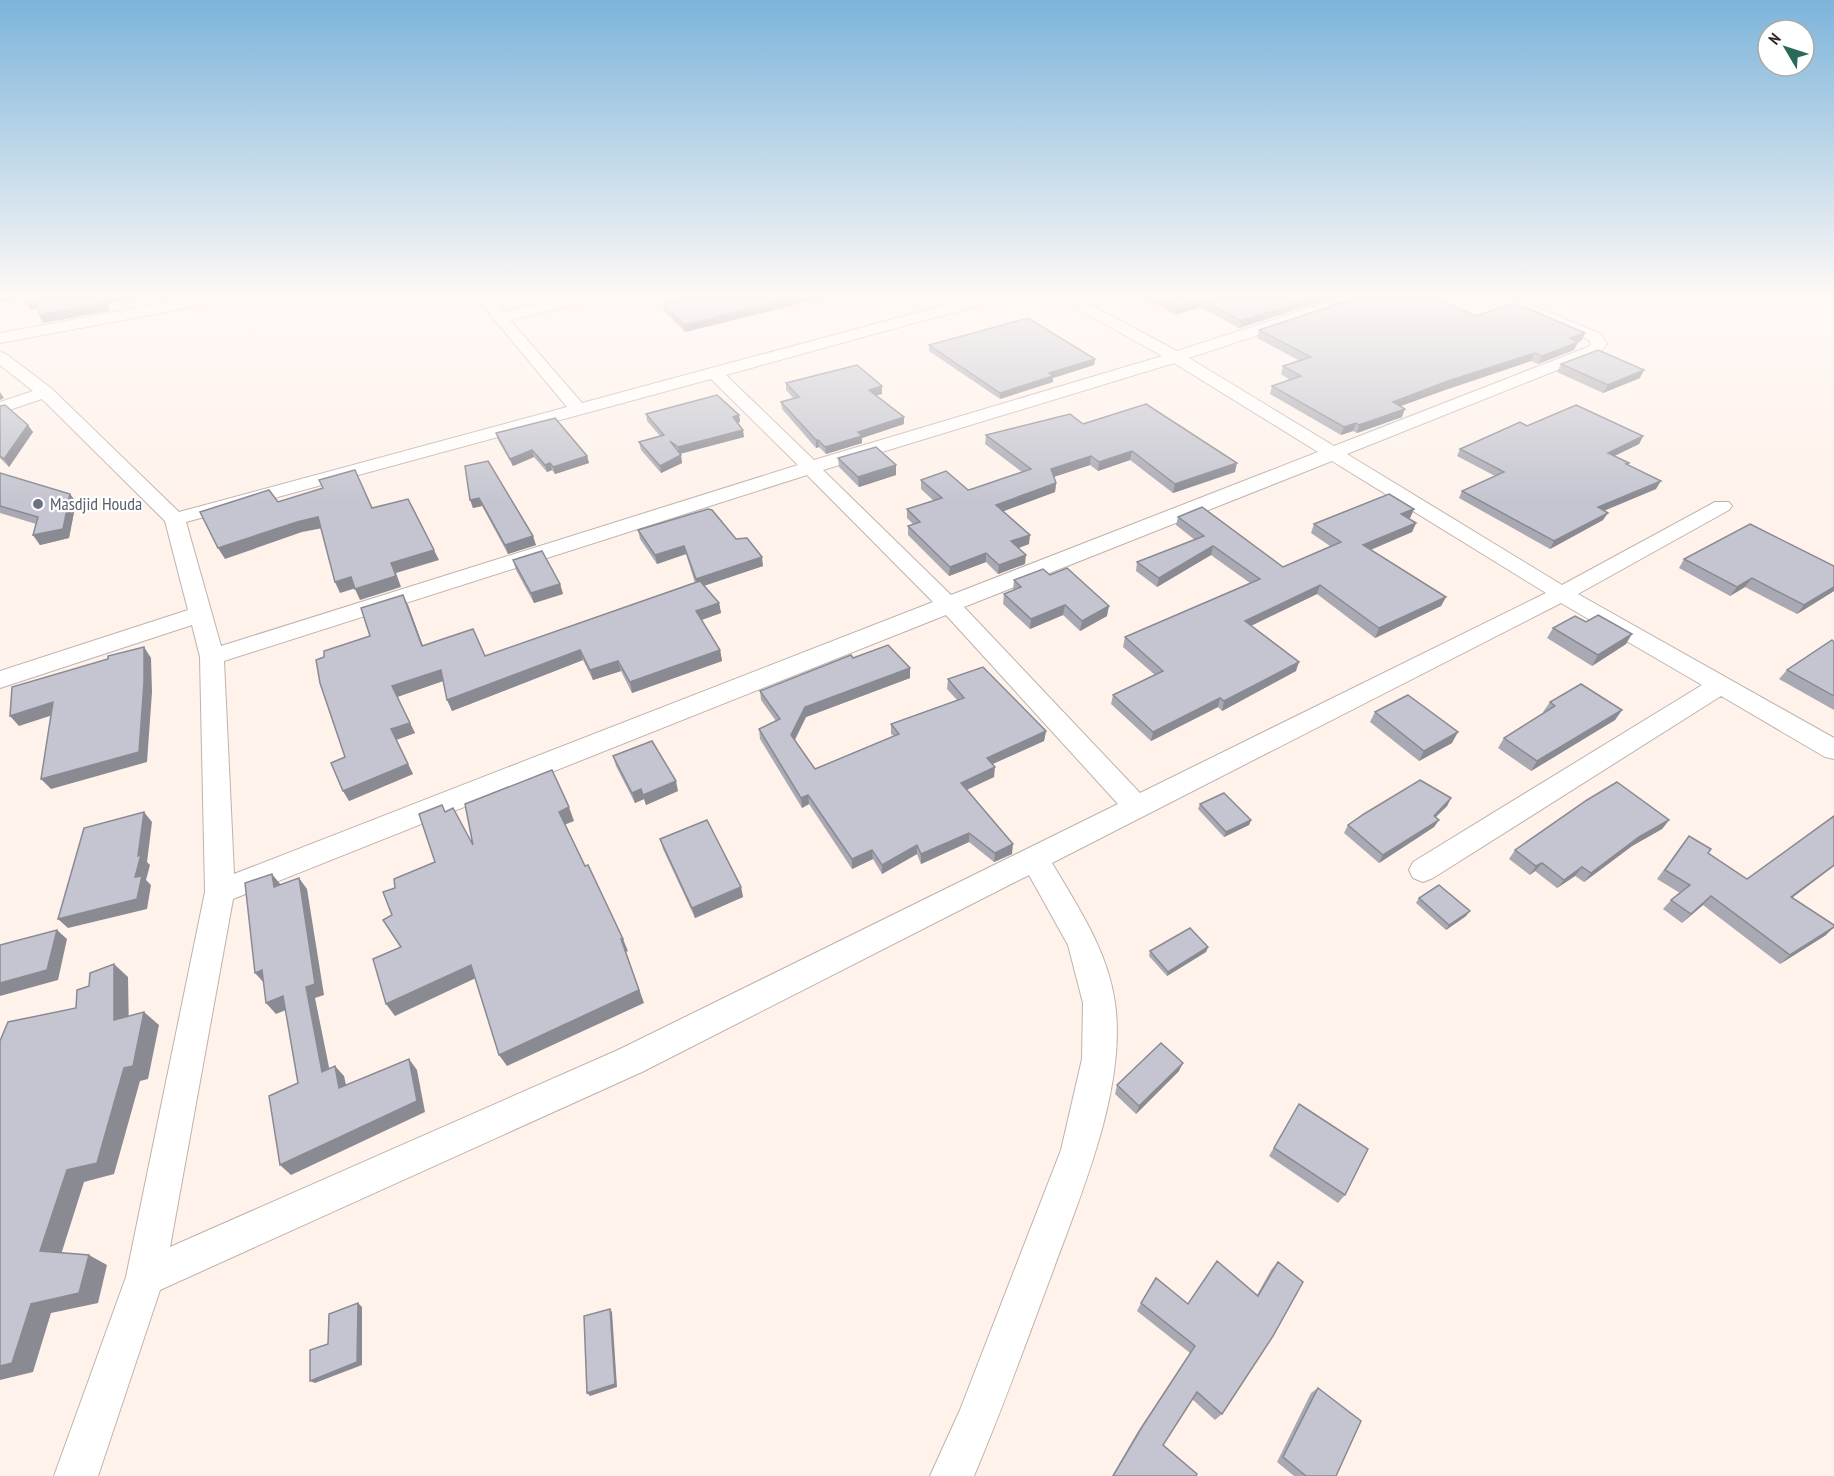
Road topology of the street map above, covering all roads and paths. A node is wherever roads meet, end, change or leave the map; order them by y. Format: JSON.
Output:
{"nodes":[{"id":1,"x":9,"y":364,"type":"edge"},
{"id":2,"x":540,"y":364,"type":"edge"},
{"id":3,"x":748,"y":364,"type":"edge"},
{"id":4,"x":1153,"y":364,"type":"edge"},
{"id":5,"x":1187,"y":364,"type":"edge"},
{"id":6,"x":1559,"y":364,"type":"edge"},
{"id":7,"x":715,"y":373,"type":"junction"},
{"id":8,"x":45,"y":392,"type":"junction"},
{"id":9,"x":0,"y":408,"type":"edge"},
{"id":10,"x":579,"y":410,"type":"junction"},
{"id":11,"x":1334,"y":454,"type":"junction"},
{"id":12,"x":809,"y":468,"type":"junction"},
{"id":13,"x":1722,"y":506,"type":"dead end"},
{"id":14,"x":175,"y":519,"type":"junction"},
{"id":15,"x":1562,"y":594,"type":"junction"},
{"id":16,"x":949,"y":605,"type":"junction"},
{"id":17,"x":201,"y":614,"type":"junction"},
{"id":18,"x":212,"y":657,"type":"junction"},
{"id":19,"x":0,"y":680,"type":"edge"},
{"id":20,"x":1721,"y":685,"type":"junction"},
{"id":21,"x":1834,"y":750,"type":"edge"},
{"id":22,"x":1137,"y":807,"type":"junction"},
{"id":23,"x":1035,"y":859,"type":"junction"},
{"id":24,"x":1423,"y":870,"type":"dead end"},
{"id":25,"x":220,"y":892,"type":"junction"},
{"id":26,"x":145,"y":1277,"type":"junction"},
{"id":27,"x":76,"y":1476,"type":"edge"},
{"id":28,"x":952,"y":1476,"type":"edge"}],
"edges":[{"from":1,"to":8,"type":"street"},
{"from":2,"to":10,"type":"street"},
{"from":3,"to":7,"type":"street"},
{"from":4,"to":12,"type":"street"},
{"from":5,"to":11,"type":"street"},
{"from":6,"to":11,"type":"street"},
{"from":7,"to":10,"type":"street"},
{"from":7,"to":12,"type":"street"},
{"from":8,"to":9,"type":"street"},
{"from":8,"to":14,"type":"street"},
{"from":10,"to":14,"type":"street"},
{"from":11,"to":15,"type":"street"},
{"from":11,"to":16,"type":"street"},
{"from":12,"to":16,"type":"street"},
{"from":12,"to":18,"type":"street"},
{"from":13,"to":15,"type":"street"},
{"from":14,"to":17,"type":"street"},
{"from":15,"to":20,"type":"street"},
{"from":15,"to":22,"type":"street"},
{"from":16,"to":22,"type":"street"},
{"from":16,"to":25,"type":"street"},
{"from":17,"to":18,"type":"street"},
{"from":17,"to":19,"type":"street"},
{"from":18,"to":25,"type":"street"},
{"from":20,"to":21,"type":"street"},
{"from":20,"to":24,"type":"street"},
{"from":22,"to":23,"type":"street"},
{"from":23,"to":26,"type":"street"},
{"from":23,"to":28,"type":"street"},
{"from":25,"to":26,"type":"street"},
{"from":26,"to":27,"type":"street"}]}
